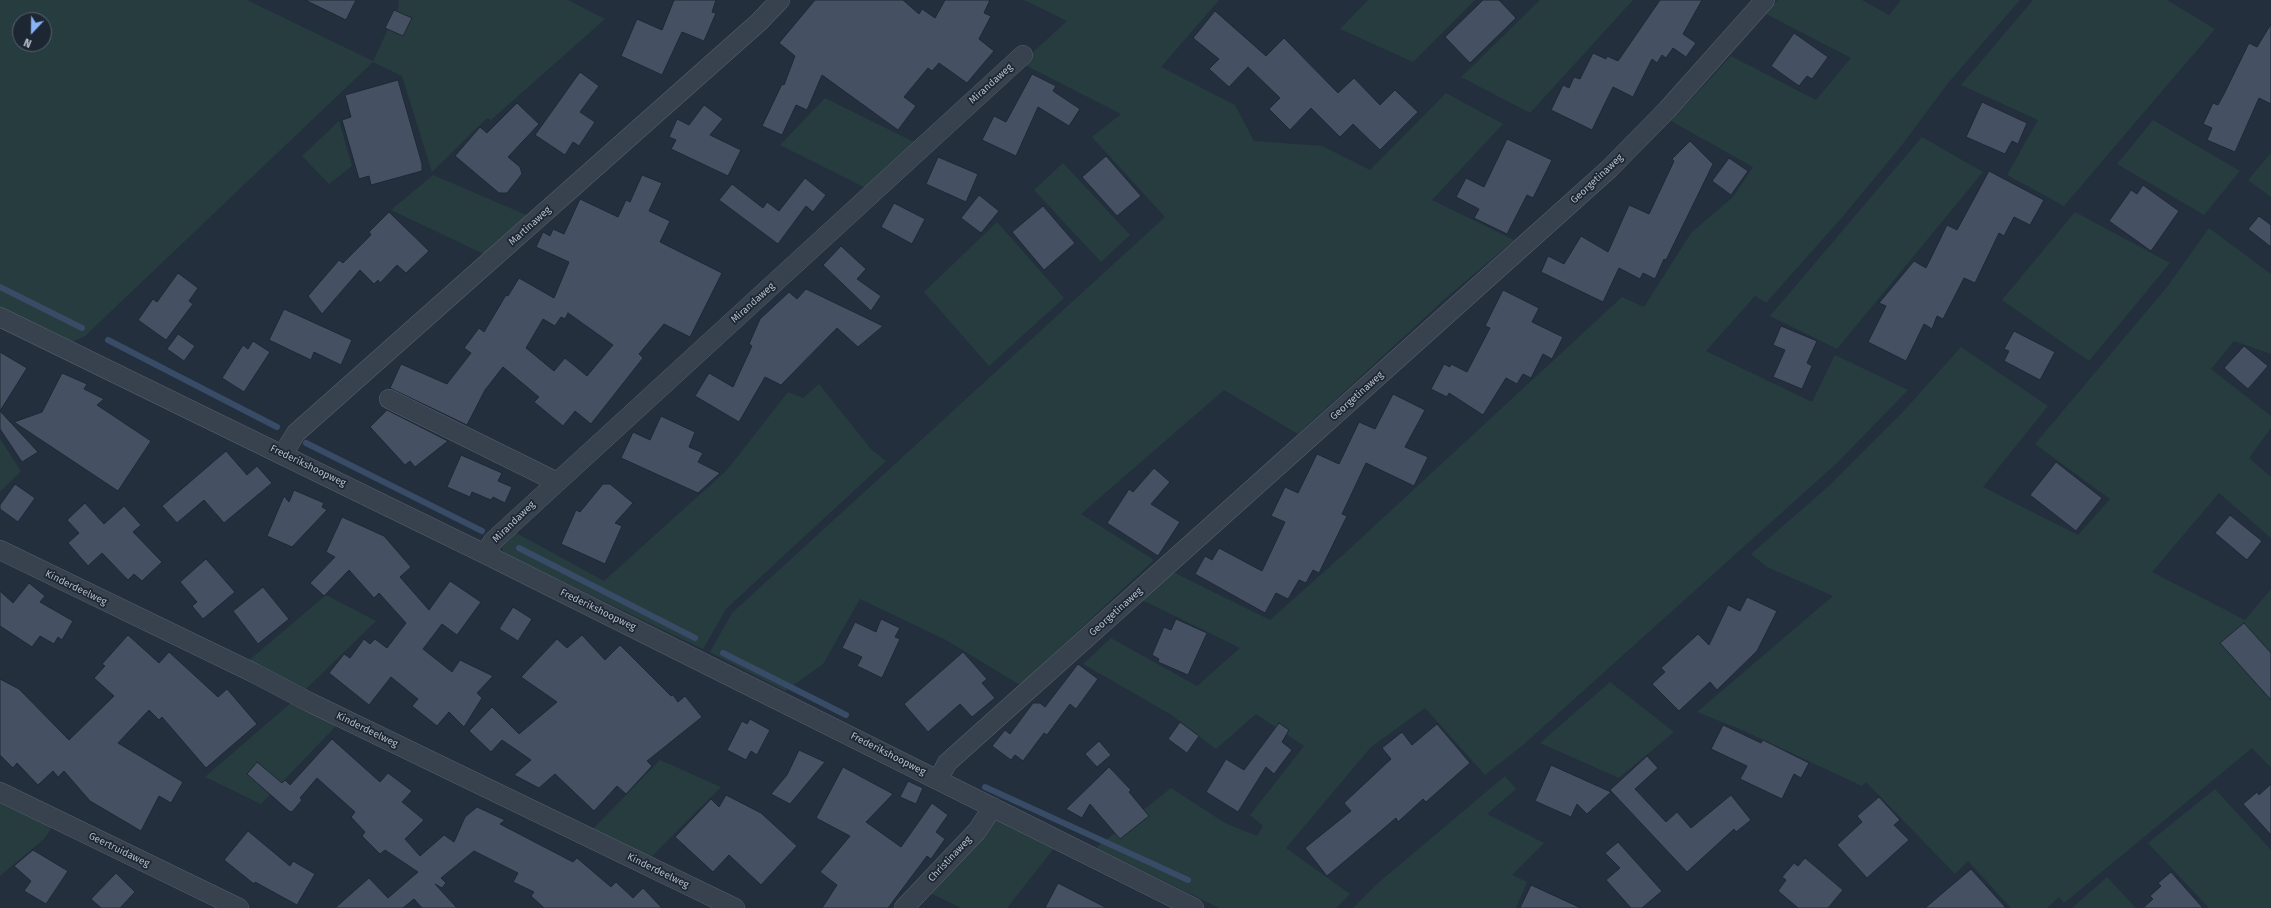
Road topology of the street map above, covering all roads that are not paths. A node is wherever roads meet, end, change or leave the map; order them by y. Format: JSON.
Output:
{"nodes":[{"id":1,"x":780,"y":0,"type":"edge"},
{"id":2,"x":1765,"y":0,"type":"edge"},
{"id":3,"x":1023,"y":55,"type":"dead end"},
{"id":4,"x":0,"y":317,"type":"edge"},
{"id":5,"x":388,"y":400,"type":"dead end"},
{"id":6,"x":283,"y":454,"type":"junction"},
{"id":7,"x":557,"y":482,"type":"junction"},
{"id":8,"x":0,"y":550,"type":"edge"},
{"id":9,"x":485,"y":554,"type":"junction"},
{"id":10,"x":938,"y":780,"type":"junction"},
{"id":11,"x":0,"y":792,"type":"edge"},
{"id":12,"x":993,"y":808,"type":"junction"},
{"id":13,"x":239,"y":908,"type":"edge"},
{"id":14,"x":735,"y":908,"type":"edge"},
{"id":15,"x":904,"y":908,"type":"edge"},
{"id":16,"x":1194,"y":908,"type":"edge"}],
"edges":[{"from":1,"to":6,"type":"street","name":"Martinaweg"},
{"from":2,"to":10,"type":"street","name":"Georgetinaweg"},
{"from":3,"to":7,"type":"street","name":"Mirandaweg"},
{"from":4,"to":6,"type":"street","name":"Frederikshoopweg"},
{"from":5,"to":7,"type":"street"},
{"from":6,"to":9,"type":"street","name":"Frederikshoopweg"},
{"from":7,"to":9,"type":"street","name":"Mirandaweg"},
{"from":8,"to":14,"type":"street","name":"Kinderdeelweg"},
{"from":9,"to":10,"type":"street","name":"Frederikshoopweg"},
{"from":10,"to":12,"type":"street","name":"Frederikshoopweg"},
{"from":11,"to":13,"type":"street","name":"Geertruidaweg"},
{"from":12,"to":15,"type":"street","name":"Christinaweg"},
{"from":12,"to":16,"type":"street","name":"Frederikshoopweg"}]}
